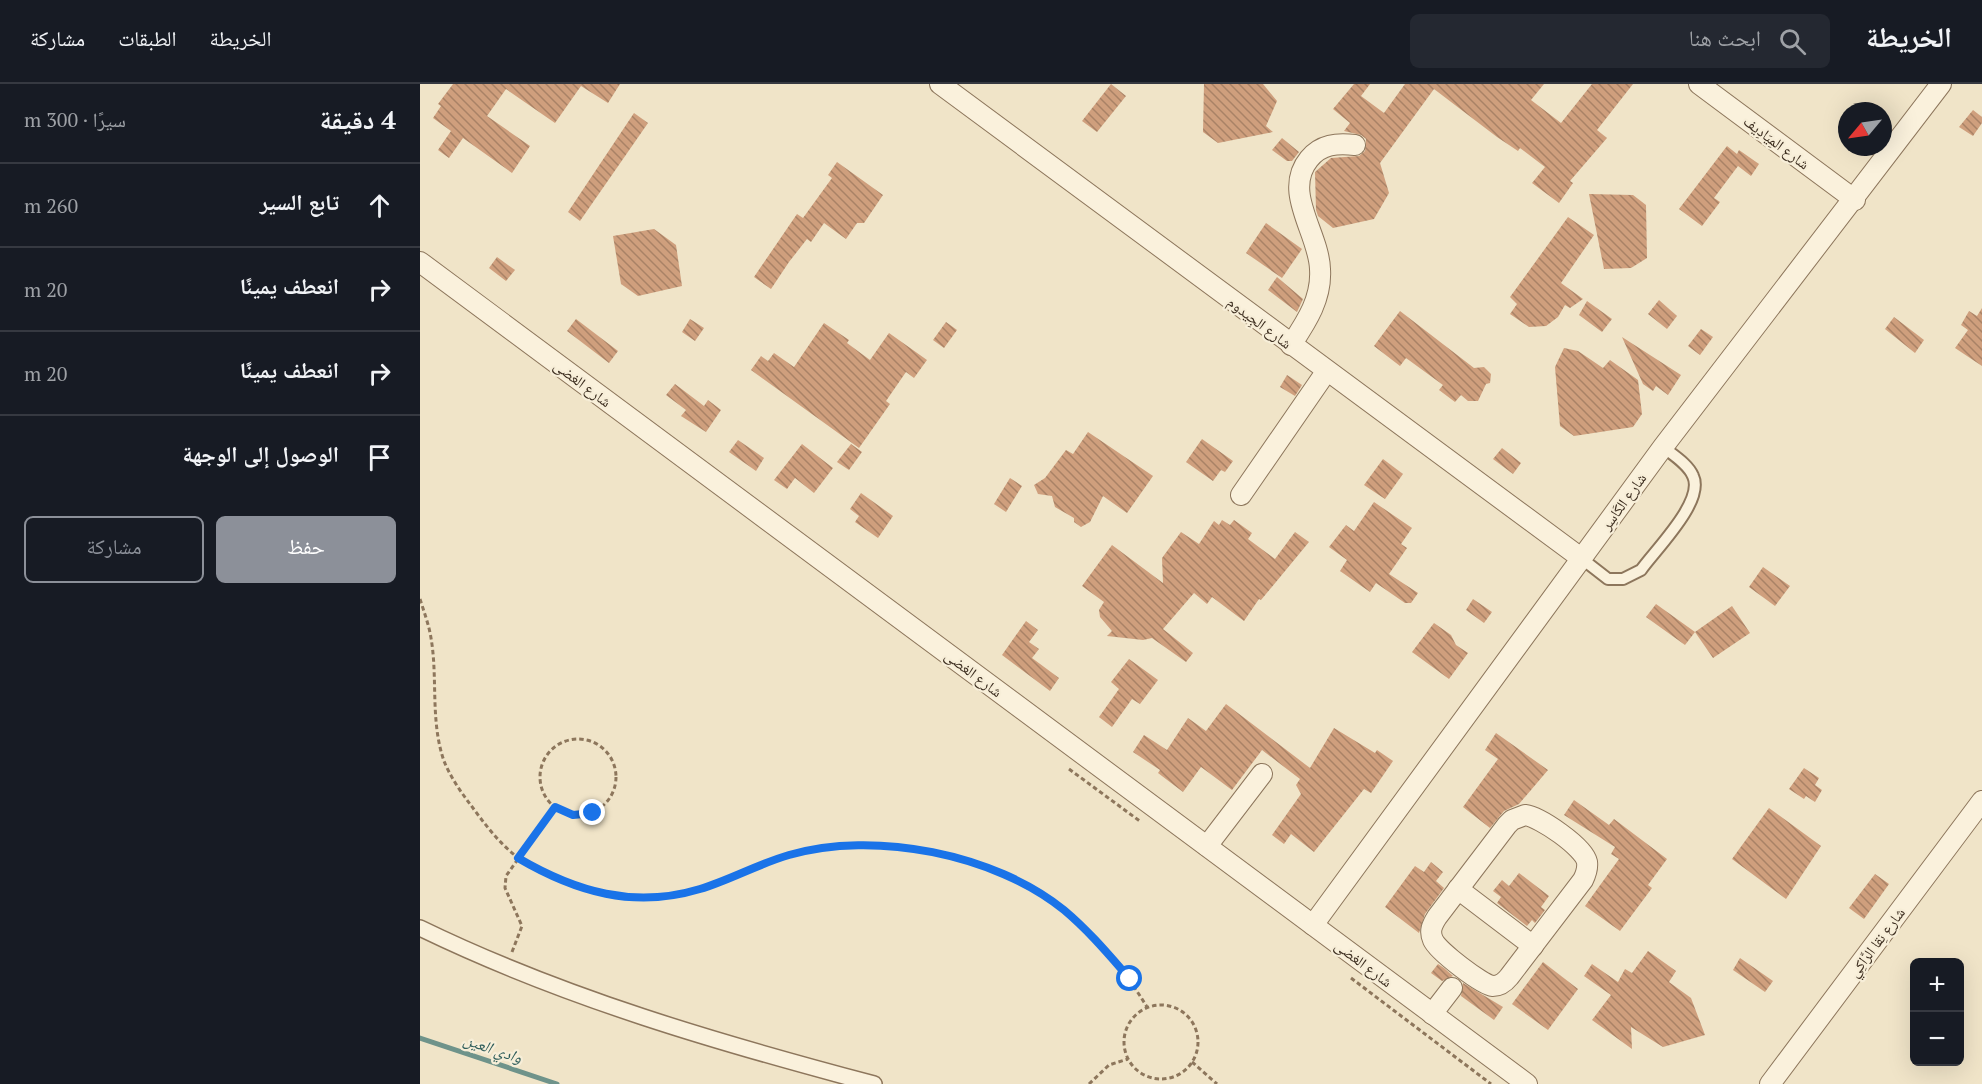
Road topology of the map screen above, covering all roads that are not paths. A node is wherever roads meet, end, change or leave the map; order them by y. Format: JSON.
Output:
{"nodes":[{"id":1,"x":940,"y":84,"type":"edge"},
{"id":2,"x":1699,"y":84,"type":"edge"},
{"id":3,"x":1941,"y":84,"type":"edge"},
{"id":4,"x":1354,"y":145,"type":"dead end"},
{"id":5,"x":1855,"y":200,"type":"junction"},
{"id":6,"x":420,"y":262,"type":"edge"},
{"id":7,"x":1291,"y":345,"type":"junction"},
{"id":8,"x":1326,"y":372,"type":"junction"},
{"id":9,"x":1663,"y":447,"type":"junction"},
{"id":10,"x":1240,"y":495,"type":"dead end"},
{"id":11,"x":1581,"y":558,"type":"junction"},
{"id":12,"x":1262,"y":774,"type":"dead end"},
{"id":13,"x":1982,"y":801,"type":"edge"},
{"id":14,"x":1207,"y":846,"type":"junction"},
{"id":15,"x":1458,"y":889,"type":"junction"},
{"id":16,"x":1313,"y":925,"type":"junction"},
{"id":17,"x":420,"y":928,"type":"edge"},
{"id":18,"x":1533,"y":946,"type":"junction"},
{"id":19,"x":1459,"y":978,"type":"junction"},
{"id":20,"x":1432,"y":1014,"type":"junction"},
{"id":21,"x":874,"y":1084,"type":"edge"},
{"id":22,"x":1527,"y":1084,"type":"edge"},
{"id":23,"x":1770,"y":1084,"type":"edge"}],
"edges":[{"from":1,"to":7,"type":"street","name":"شارع الجِيدوم"},
{"from":2,"to":5,"type":"street","name":"شارع المِيَادِيف"},
{"from":3,"to":5,"type":"street","name":"شارع الكَاسِر"},
{"from":4,"to":7,"type":"street"},
{"from":5,"to":9,"type":"street","name":"شارع الكَاسِر"},
{"from":6,"to":14,"type":"street","name":"شارع الغضى"},
{"from":7,"to":8,"type":"street","name":"شارع الجِيدوم"},
{"from":8,"to":10,"type":"street"},
{"from":8,"to":11,"type":"street","name":"شارع الجِيدوم"},
{"from":9,"to":11,"type":"street","name":"شارع الكَاسِر"},
{"from":9,"to":11,"type":"lane"},
{"from":11,"to":16,"type":"street","name":"شارع الكَاسِر"},
{"from":12,"to":14,"type":"street"},
{"from":13,"to":23,"type":"street","name":"شارع نِقا الرَّاكِي"},
{"from":14,"to":16,"type":"street","name":"شارع الغضى"},
{"from":15,"to":18,"type":"street"},
{"from":15,"to":18,"type":"street"},
{"from":15,"to":19,"type":"street"},
{"from":16,"to":20,"type":"street","name":"شارع الغضى"},
{"from":17,"to":21,"type":"street"},
{"from":18,"to":19,"type":"street"},
{"from":19,"to":20,"type":"street"},
{"from":20,"to":22,"type":"street","name":"شارع الغضى"}]}
